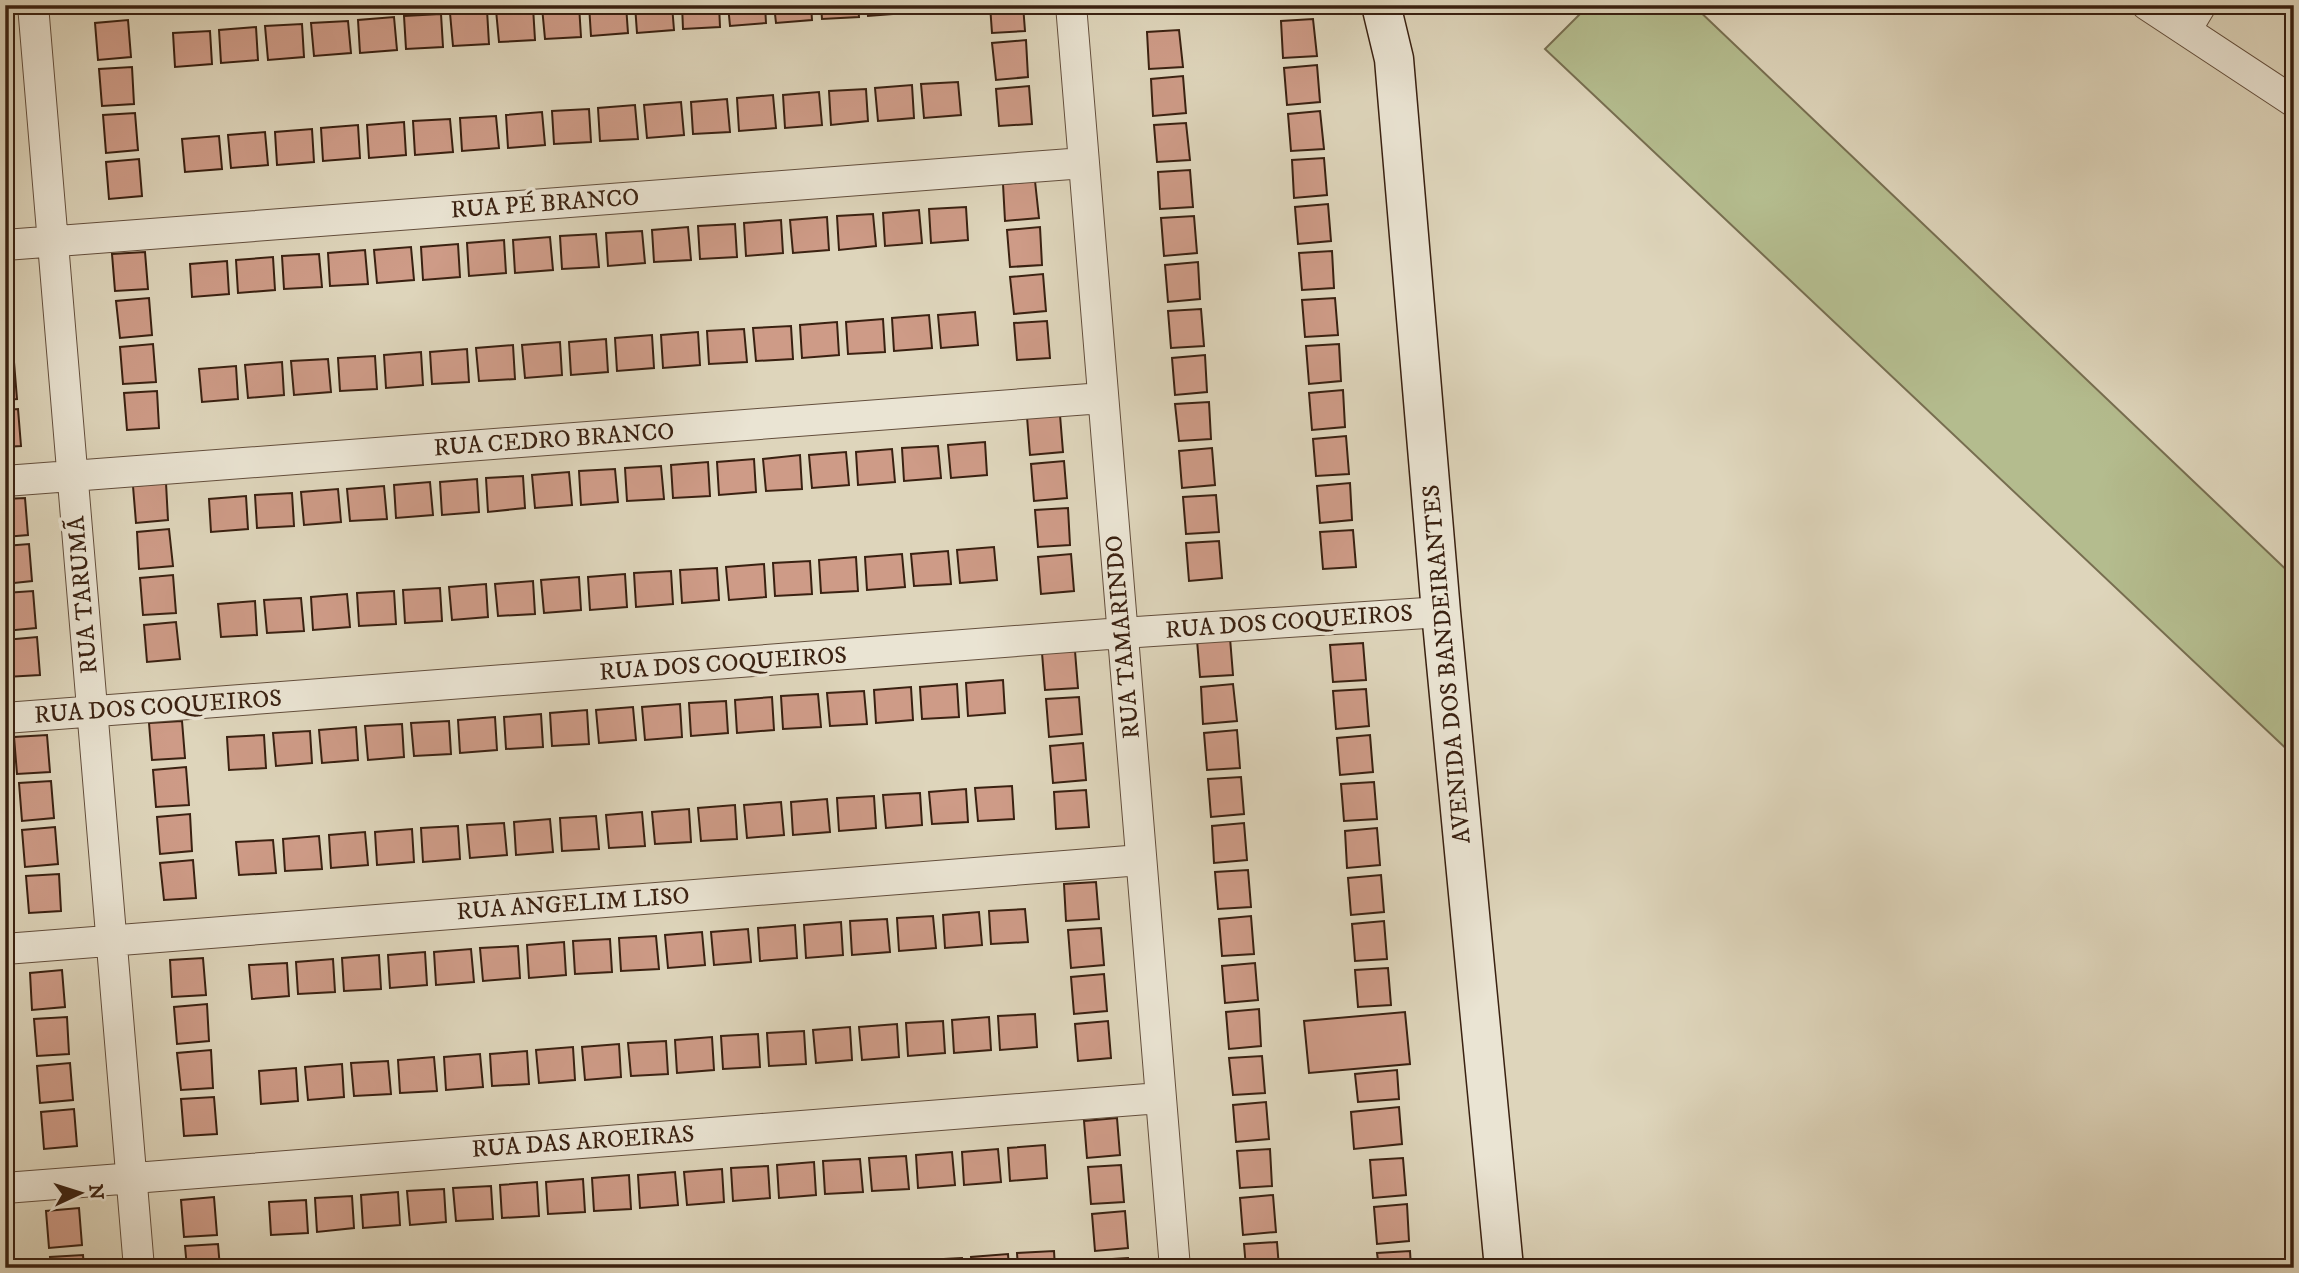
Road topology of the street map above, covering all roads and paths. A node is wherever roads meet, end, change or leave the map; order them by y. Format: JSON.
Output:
{"nodes":[{"id":1,"x":33,"y":5,"type":"edge"},
{"id":2,"x":1071,"y":5,"type":"edge"},
{"id":3,"x":1381,"y":5,"type":"edge"},
{"id":4,"x":1409,"y":5,"type":"edge"},
{"id":5,"x":2147,"y":5,"type":"edge"},
{"id":6,"x":2193,"y":18,"type":"edge"},
{"id":7,"x":1394,"y":60,"type":"junction"},
{"id":8,"x":2294,"y":102,"type":"edge"},
{"id":9,"x":1084,"y":163,"type":"junction"},
{"id":10,"x":54,"y":241,"type":"junction"},
{"id":11,"x":5,"y":245,"type":"edge"},
{"id":12,"x":1103,"y":398,"type":"junction"},
{"id":13,"x":73,"y":475,"type":"junction"},
{"id":14,"x":5,"y":481,"type":"edge"},
{"id":15,"x":1441,"y":612,"type":"junction"},
{"id":16,"x":1122,"y":633,"type":"junction"},
{"id":17,"x":93,"y":712,"type":"junction"},
{"id":18,"x":5,"y":718,"type":"edge"},
{"id":19,"x":1141,"y":860,"type":"junction"},
{"id":20,"x":112,"y":940,"type":"junction"},
{"id":21,"x":5,"y":949,"type":"edge"},
{"id":22,"x":1160,"y":1098,"type":"junction"},
{"id":23,"x":131,"y":1177,"type":"junction"},
{"id":24,"x":5,"y":1188,"type":"edge"},
{"id":25,"x":139,"y":1268,"type":"edge"},
{"id":26,"x":1175,"y":1268,"type":"edge"},
{"id":27,"x":1504,"y":1268,"type":"edge"}],
"edges":[{"from":1,"to":10,"type":"street","name":"RUA TARUMÃ"},
{"from":2,"to":9,"type":"street","name":"RUA TAMARINDO"},
{"from":3,"to":7,"type":"street","name":"AVENIDA DOS BANDEIRANTES"},
{"from":4,"to":7,"type":"street","name":"AVENIDA DOS BANDEIRANTES"},
{"from":5,"to":6,"type":"street"},
{"from":6,"to":8,"type":"street"},
{"from":7,"to":15,"type":"street","name":"AVENIDA DOS BANDEIRANTES"},
{"from":9,"to":10,"type":"street","name":"RUA PÉ BRANCO"},
{"from":9,"to":12,"type":"street","name":"RUA TAMARINDO"},
{"from":10,"to":11,"type":"street","name":"RUA PÉ BRANCO"},
{"from":10,"to":13,"type":"street","name":"RUA TARUMÃ"},
{"from":12,"to":13,"type":"street","name":"RUA CEDRO BRANCO"},
{"from":12,"to":16,"type":"street","name":"RUA TAMARINDO"},
{"from":13,"to":14,"type":"street","name":"RUA CEDRO BRANCO"},
{"from":13,"to":17,"type":"street","name":"RUA TARUMÃ"},
{"from":15,"to":16,"type":"street","name":"RUA DOS COQUEIROS"},
{"from":15,"to":27,"type":"street","name":"AVENIDA DOS BANDEIRANTES"},
{"from":16,"to":17,"type":"street","name":"RUA DOS COQUEIROS"},
{"from":16,"to":19,"type":"street","name":"RUA TAMARINDO"},
{"from":17,"to":18,"type":"street","name":"RUA DOS COQUEIROS"},
{"from":17,"to":20,"type":"street","name":"RUA TARUMÃ"},
{"from":19,"to":20,"type":"street","name":"RUA ANGELIM LISO"},
{"from":19,"to":22,"type":"street","name":"RUA TAMARINDO"},
{"from":20,"to":21,"type":"street","name":"RUA ANGELIM LISO"},
{"from":20,"to":23,"type":"street","name":"RUA TARUMÃ"},
{"from":22,"to":23,"type":"street","name":"RUA DAS AROEIRAS"},
{"from":22,"to":26,"type":"street","name":"RUA TAMARINDO"},
{"from":23,"to":24,"type":"street","name":"RUA DAS AROEIRAS"},
{"from":23,"to":25,"type":"street","name":"RUA TARUMÃ"}]}
